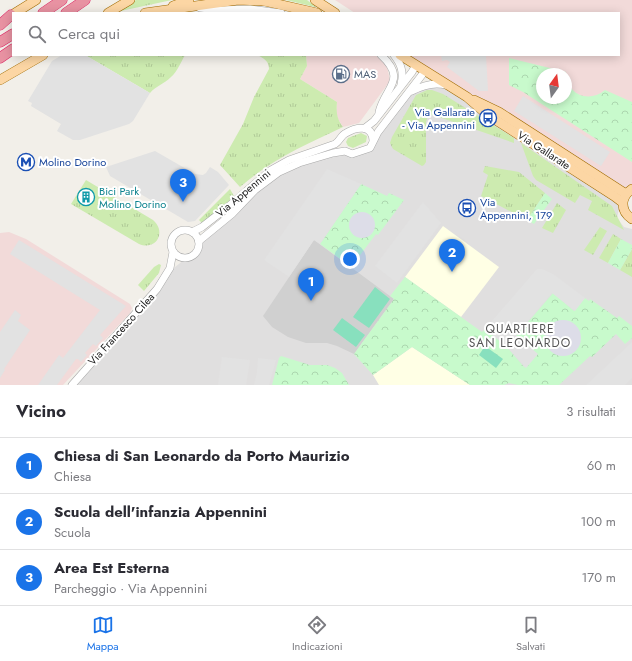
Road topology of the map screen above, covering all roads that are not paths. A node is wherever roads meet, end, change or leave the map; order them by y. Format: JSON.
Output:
{"nodes":[{"id":1,"x":36,"y":0,"type":"edge"},
{"id":2,"x":62,"y":0,"type":"edge"},
{"id":3,"x":85,"y":0,"type":"edge"},
{"id":4,"x":130,"y":0,"type":"edge"},
{"id":5,"x":315,"y":0,"type":"edge"},
{"id":6,"x":262,"y":1,"type":"edge"},
{"id":7,"x":192,"y":3,"type":"edge"},
{"id":8,"x":16,"y":12,"type":"edge"},
{"id":9,"x":44,"y":12,"type":"edge"},
{"id":10,"x":67,"y":12,"type":"edge"},
{"id":11,"x":110,"y":12,"type":"edge"},
{"id":12,"x":150,"y":12,"type":"edge"},
{"id":13,"x":273,"y":12,"type":"edge"},
{"id":14,"x":313,"y":12,"type":"edge"},
{"id":15,"x":333,"y":12,"type":"edge"},
{"id":16,"x":12,"y":15,"type":"edge"},
{"id":17,"x":12,"y":15,"type":"edge"},
{"id":18,"x":0,"y":21,"type":"edge"},
{"id":19,"x":0,"y":25,"type":"edge"},
{"id":20,"x":12,"y":35,"type":"edge"},
{"id":21,"x":0,"y":42,"type":"edge"},
{"id":22,"x":12,"y":50,"type":"edge"},
{"id":23,"x":41,"y":56,"type":"edge"},
{"id":24,"x":382,"y":56,"type":"edge"},
{"id":25,"x":395,"y":56,"type":"edge"},
{"id":26,"x":402,"y":56,"type":"edge"},
{"id":27,"x":0,"y":58,"type":"edge"},
{"id":28,"x":416,"y":65,"type":"junction"},
{"id":29,"x":425,"y":71,"type":"junction"},
{"id":30,"x":0,"y":80,"type":"edge"},
{"id":31,"x":449,"y":86,"type":"junction"},
{"id":32,"x":399,"y":89,"type":"junction"},
{"id":33,"x":408,"y":93,"type":"junction"},
{"id":34,"x":378,"y":116,"type":"junction"},
{"id":35,"x":365,"y":128,"type":"junction"},
{"id":36,"x":340,"y":140,"type":"junction"},
{"id":37,"x":373,"y":140,"type":"junction"},
{"id":38,"x":345,"y":152,"type":"junction"},
{"id":39,"x":627,"y":195,"type":"edge"},
{"id":40,"x":632,"y":219,"type":"edge"},
{"id":41,"x":192,"y":232,"type":"junction"},
{"id":42,"x":198,"y":241,"type":"junction"},
{"id":43,"x":173,"y":252,"type":"junction"},
{"id":44,"x":186,"y":258,"type":"junction"},
{"id":45,"x":169,"y":271,"type":"junction"},
{"id":46,"x":72,"y":385,"type":"edge"}],
"edges":[{"from":1,"to":8,"type":"main road"},
{"from":2,"to":9,"type":"highway"},
{"from":3,"to":10,"type":"highway"},
{"from":4,"to":11,"type":"main road"},
{"from":5,"to":15,"type":"main road"},
{"from":6,"to":7,"type":"main road"},
{"from":6,"to":14,"type":"main road"},
{"from":7,"to":12,"type":"main road"},
{"from":7,"to":13,"type":"street"},
{"from":16,"to":18,"type":"main road"},
{"from":17,"to":19,"type":"highway"},
{"from":20,"to":21,"type":"highway"},
{"from":22,"to":27,"type":"highway"},
{"from":23,"to":30,"type":"main road"},
{"from":24,"to":34,"type":"street"},
{"from":25,"to":32,"type":"street"},
{"from":26,"to":28,"type":"main road","name":"Via Gallarate"},
{"from":28,"to":29,"type":"main road","name":"Via Gallarate"},
{"from":28,"to":32,"type":"street"},
{"from":29,"to":31,"type":"main road","name":"Via Gallarate"},
{"from":29,"to":33,"type":"street","name":"Via Appennini"},
{"from":31,"to":33,"type":"street","name":"Via Appennini"},
{"from":31,"to":39,"type":"main road","name":"Via Gallarate"},
{"from":32,"to":34,"type":"street"},
{"from":33,"to":37,"type":"street","name":"Via Appennini"},
{"from":34,"to":35,"type":"street"},
{"from":35,"to":36,"type":"street","name":"Via Appennini"},
{"from":35,"to":37,"type":"street"},
{"from":36,"to":38,"type":"street"},
{"from":36,"to":41,"type":"street","name":"Via Appennini"},
{"from":37,"to":38,"type":"street","name":"Via Appennini"},
{"from":38,"to":42,"type":"street","name":"Via Appennini"},
{"from":39,"to":40,"type":"main road"},
{"from":41,"to":42,"type":"street"},
{"from":41,"to":43,"type":"street"},
{"from":42,"to":44,"type":"street"},
{"from":43,"to":44,"type":"street"},
{"from":43,"to":45,"type":"street","name":"Via Francesco Cilea"},
{"from":44,"to":45,"type":"street","name":"Via Francesco Cilea"},
{"from":45,"to":46,"type":"street","name":"Via Francesco Cilea"}]}
